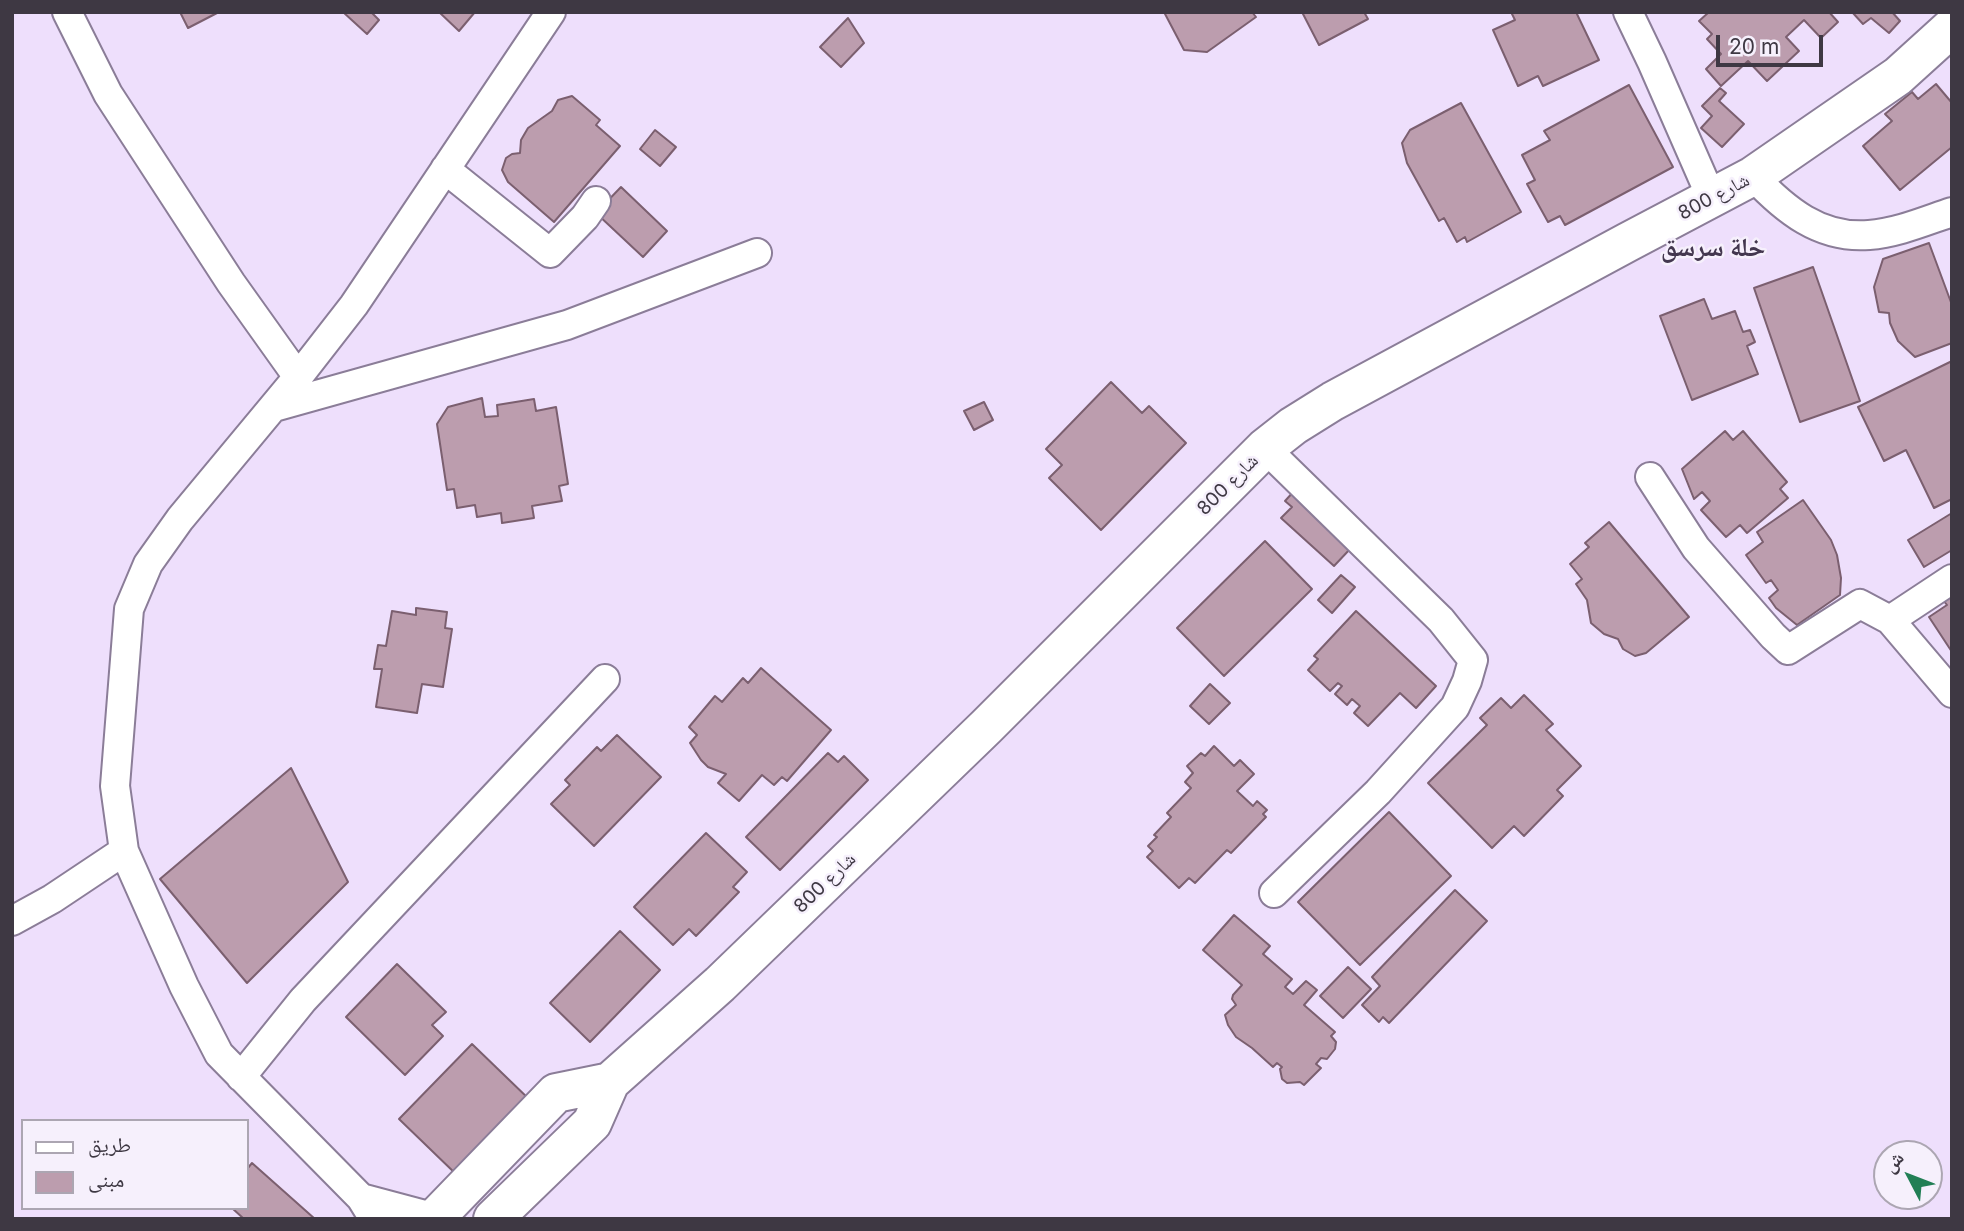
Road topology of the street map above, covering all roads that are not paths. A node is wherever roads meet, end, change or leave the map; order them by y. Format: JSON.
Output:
{"nodes":[{"id":1,"x":67,"y":12,"type":"edge"},
{"id":2,"x":551,"y":12,"type":"edge"},
{"id":3,"x":1628,"y":12,"type":"edge"},
{"id":4,"x":1952,"y":27,"type":"edge"},
{"id":5,"x":446,"y":169,"type":"junction"},
{"id":6,"x":1754,"y":176,"type":"junction"},
{"id":7,"x":1712,"y":199,"type":"junction"},
{"id":8,"x":596,"y":201,"type":"dead end"},
{"id":9,"x":1949,"y":219,"type":"edge"},
{"id":10,"x":757,"y":253,"type":"dead end"},
{"id":11,"x":299,"y":377,"type":"junction"},
{"id":12,"x":274,"y":407,"type":"junction"},
{"id":13,"x":1265,"y":448,"type":"junction"},
{"id":14,"x":1650,"y":477,"type":"dead end"},
{"id":15,"x":1952,"y":579,"type":"edge"},
{"id":16,"x":1890,"y":620,"type":"junction"},
{"id":17,"x":605,"y":679,"type":"dead end"},
{"id":18,"x":1952,"y":693,"type":"edge"},
{"id":19,"x":124,"y":851,"type":"junction"},
{"id":20,"x":1274,"y":893,"type":"dead end"},
{"id":21,"x":12,"y":921,"type":"edge"},
{"id":22,"x":241,"y":1077,"type":"junction"},
{"id":23,"x":610,"y":1082,"type":"junction"},
{"id":24,"x":368,"y":1208,"type":"edge"},
{"id":25,"x":436,"y":1218,"type":"edge"},
{"id":26,"x":493,"y":1219,"type":"edge"}],
"edges":[{"from":1,"to":11,"type":"street"},
{"from":2,"to":5,"type":"street"},
{"from":3,"to":7,"type":"street"},
{"from":4,"to":6,"type":"main road","name":"شارع 800"},
{"from":5,"to":8,"type":"street"},
{"from":5,"to":11,"type":"street"},
{"from":6,"to":7,"type":"main road","name":"شارع 800"},
{"from":6,"to":9,"type":"street"},
{"from":7,"to":13,"type":"main road","name":"شارع 800"},
{"from":10,"to":12,"type":"street"},
{"from":11,"to":12,"type":"street"},
{"from":12,"to":19,"type":"street"},
{"from":13,"to":20,"type":"street"},
{"from":13,"to":23,"type":"main road","name":"شارع 800"},
{"from":14,"to":16,"type":"street"},
{"from":15,"to":16,"type":"street"},
{"from":16,"to":18,"type":"street"},
{"from":17,"to":22,"type":"street"},
{"from":19,"to":21,"type":"street"},
{"from":19,"to":22,"type":"street"},
{"from":22,"to":24,"type":"street"},
{"from":23,"to":25,"type":"main road"},
{"from":23,"to":26,"type":"main road","name":"شارع 800"},
{"from":24,"to":25,"type":"street"}]}
